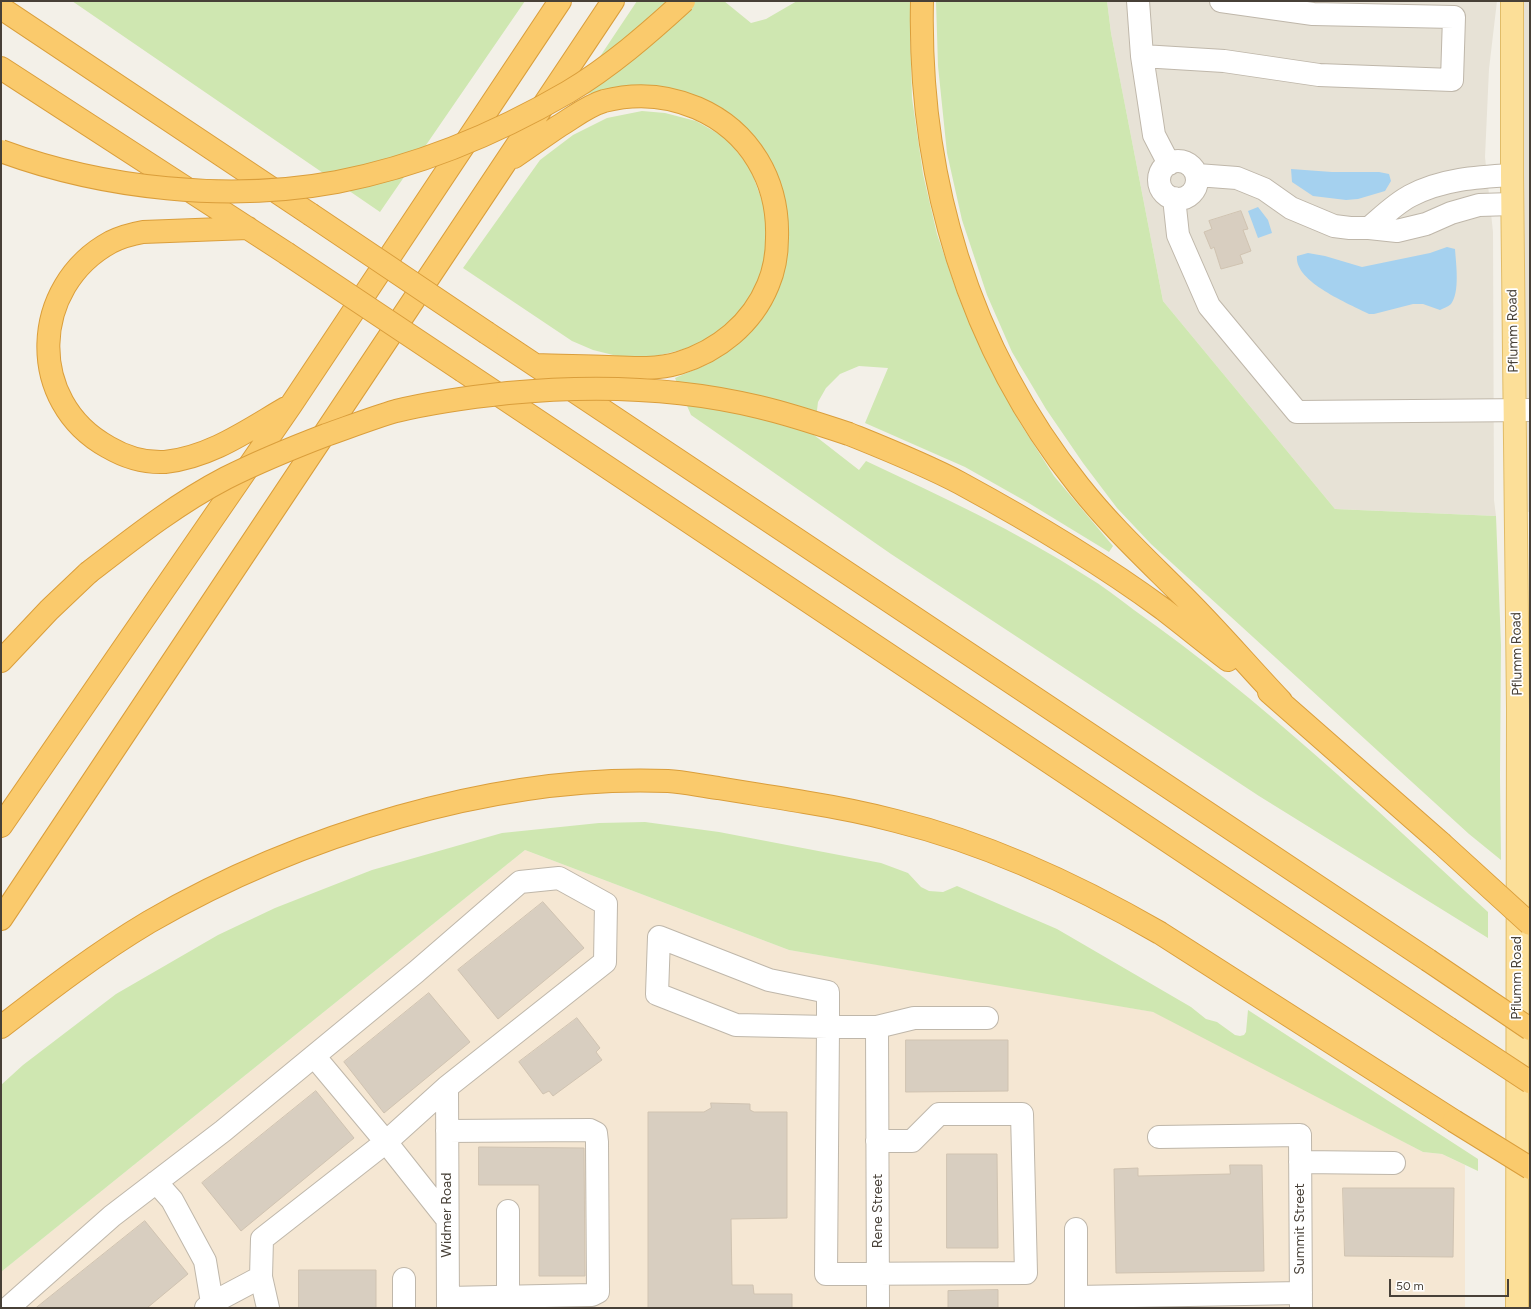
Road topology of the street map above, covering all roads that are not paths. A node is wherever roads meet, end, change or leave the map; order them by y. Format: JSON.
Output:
{"nodes":[{"id":1,"x":560,"y":1,"type":"edge"},
{"id":2,"x":613,"y":1,"type":"edge"},
{"id":3,"x":684,"y":1,"type":"edge"},
{"id":4,"x":922,"y":1,"type":"edge"},
{"id":5,"x":1138,"y":1,"type":"edge"},
{"id":6,"x":1222,"y":1,"type":"edge"},
{"id":7,"x":1512,"y":1,"type":"edge"},
{"id":8,"x":1,"y":8,"type":"edge"},
{"id":9,"x":1142,"y":56,"type":"junction"},
{"id":10,"x":1,"y":68,"type":"edge"},
{"id":11,"x":1,"y":151,"type":"edge"},
{"id":12,"x":505,"y":163,"type":"junction"},
{"id":13,"x":1169,"y":164,"type":"junction"},
{"id":14,"x":1512,"y":175,"type":"junction"},
{"id":15,"x":1197,"y":176,"type":"junction"},
{"id":16,"x":1174,"y":198,"type":"junction"},
{"id":17,"x":1512,"y":204,"type":"junction"},
{"id":18,"x":248,"y":228,"type":"junction"},
{"id":19,"x":1369,"y":228,"type":"junction"},
{"id":20,"x":536,"y":365,"type":"junction"},
{"id":21,"x":291,"y":405,"type":"junction"},
{"id":22,"x":1522,"y":410,"type":"edge"},
{"id":23,"x":1,"y":661,"type":"edge"},
{"id":24,"x":1523,"y":668,"type":"edge"},
{"id":25,"x":1281,"y":701,"type":"junction"},
{"id":26,"x":1524,"y":709,"type":"edge"},
{"id":27,"x":1,"y":826,"type":"edge"},
{"id":28,"x":1,"y":919,"type":"edge"},
{"id":29,"x":1530,"y":924,"type":"edge"},
{"id":30,"x":987,"y":1018,"type":"dead end"},
{"id":31,"x":1,"y":1027,"type":"edge"},
{"id":32,"x":828,"y":1027,"type":"junction"},
{"id":33,"x":877,"y":1027,"type":"junction"},
{"id":34,"x":1530,"y":1029,"type":"edge"},
{"id":35,"x":314,"y":1056,"type":"junction"},
{"id":36,"x":1530,"y":1082,"type":"edge"},
{"id":37,"x":447,"y":1087,"type":"junction"},
{"id":38,"x":447,"y":1126,"type":"junction"},
{"id":39,"x":1159,"y":1137,"type":"dead end"},
{"id":40,"x":877,"y":1141,"type":"junction"},
{"id":41,"x":386,"y":1142,"type":"junction"},
{"id":42,"x":1300,"y":1156,"type":"junction"},
{"id":43,"x":1394,"y":1163,"type":"dead end"},
{"id":44,"x":1530,"y":1168,"type":"edge"},
{"id":45,"x":156,"y":1182,"type":"junction"},
{"id":46,"x":508,"y":1211,"type":"dead end"},
{"id":47,"x":448,"y":1219,"type":"junction"},
{"id":48,"x":1076,"y":1229,"type":"dead end"},
{"id":49,"x":878,"y":1274,"type":"junction"},
{"id":50,"x":261,"y":1277,"type":"junction"},
{"id":51,"x":404,"y":1279,"type":"dead end"},
{"id":52,"x":508,"y":1296,"type":"junction"},
{"id":53,"x":592,"y":1301,"type":"edge"},
{"id":54,"x":1301,"y":1301,"type":"edge"},
{"id":55,"x":1076,"y":1302,"type":"edge"},
{"id":56,"x":448,"y":1303,"type":"edge"},
{"id":57,"x":209,"y":1305,"type":"edge"},
{"id":58,"x":8,"y":1308,"type":"edge"},
{"id":59,"x":268,"y":1308,"type":"edge"},
{"id":60,"x":404,"y":1308,"type":"edge"},
{"id":61,"x":878,"y":1308,"type":"edge"},
{"id":62,"x":1517,"y":1308,"type":"edge"}],
"edges":[{"from":1,"to":21,"type":"highway"},
{"from":2,"to":12,"type":"highway"},
{"from":3,"to":11,"type":"highway","bridge":true},
{"from":4,"to":25,"type":"highway"},
{"from":5,"to":9,"type":"street"},
{"from":6,"to":9,"type":"street"},
{"from":7,"to":14,"type":"main road","name":"Pflumm Road"},
{"from":8,"to":20,"type":"highway","bridge":true},
{"from":9,"to":13,"type":"street"},
{"from":10,"to":18,"type":"highway"},
{"from":12,"to":20,"type":"highway"},
{"from":12,"to":28,"type":"highway"},
{"from":13,"to":15,"type":"street"},
{"from":13,"to":16,"type":"street"},
{"from":14,"to":17,"type":"main road","name":"Pflumm Road"},
{"from":14,"to":19,"type":"street"},
{"from":15,"to":16,"type":"street"},
{"from":15,"to":19,"type":"street"},
{"from":16,"to":22,"type":"street"},
{"from":17,"to":19,"type":"street"},
{"from":17,"to":22,"type":"main road","name":"Pflumm Road"},
{"from":18,"to":21,"type":"highway"},
{"from":18,"to":36,"type":"highway","bridge":true},
{"from":20,"to":34,"type":"highway","bridge":true},
{"from":21,"to":27,"type":"highway"},
{"from":22,"to":24,"type":"main road","name":"Pflumm Road"},
{"from":23,"to":25,"type":"highway","bridge":true},
{"from":24,"to":26,"type":"main road","name":"Pflumm Road"},
{"from":25,"to":29,"type":"highway","bridge":true},
{"from":26,"to":62,"type":"main road","name":"Pflumm Road"},
{"from":30,"to":33,"type":"street"},
{"from":31,"to":44,"type":"highway","bridge":true},
{"from":32,"to":32,"type":"street"},
{"from":32,"to":33,"type":"street"},
{"from":32,"to":49,"type":"street"},
{"from":33,"to":40,"type":"street","name":"Rene Street"},
{"from":35,"to":37,"type":"street"},
{"from":35,"to":41,"type":"street"},
{"from":35,"to":45,"type":"street"},
{"from":37,"to":38,"type":"street","name":"Widmer Road"},
{"from":37,"to":41,"type":"street"},
{"from":38,"to":47,"type":"street","name":"Widmer Road"},
{"from":38,"to":53,"type":"street"},
{"from":39,"to":42,"type":"street","name":"Summit Street"},
{"from":40,"to":49,"type":"street","name":"Rene Street"},
{"from":40,"to":49,"type":"street"},
{"from":41,"to":47,"type":"street"},
{"from":41,"to":50,"type":"street"},
{"from":42,"to":43,"type":"street"},
{"from":42,"to":54,"type":"street","name":"Summit Street"},
{"from":45,"to":57,"type":"street"},
{"from":45,"to":58,"type":"street"},
{"from":46,"to":52,"type":"street"},
{"from":47,"to":56,"type":"street","name":"Widmer Road"},
{"from":48,"to":55,"type":"street"},
{"from":49,"to":61,"type":"street","name":"Rene Street"},
{"from":50,"to":57,"type":"street"},
{"from":50,"to":59,"type":"street"},
{"from":51,"to":60,"type":"street"},
{"from":52,"to":53,"type":"street"},
{"from":52,"to":56,"type":"street"},
{"from":54,"to":55,"type":"street"}]}
